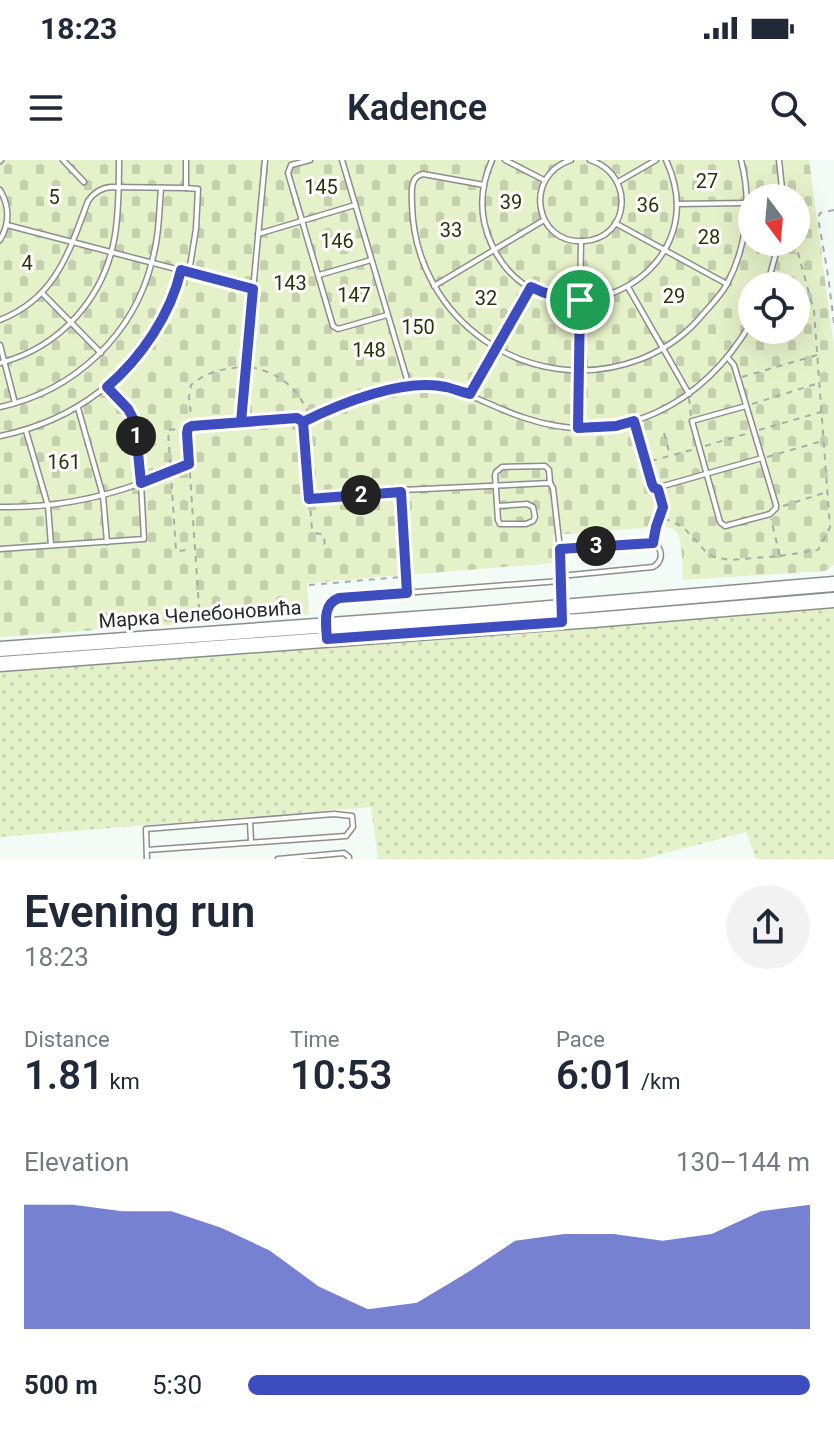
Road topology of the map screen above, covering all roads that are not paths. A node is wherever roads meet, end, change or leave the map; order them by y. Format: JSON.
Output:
{"nodes":[{"id":1,"x":63,"y":160,"type":"edge"},
{"id":2,"x":119,"y":160,"type":"edge"},
{"id":3,"x":186,"y":160,"type":"edge"},
{"id":4,"x":265,"y":160,"type":"edge"},
{"id":5,"x":310,"y":160,"type":"edge"},
{"id":6,"x":342,"y":160,"type":"edge"},
{"id":7,"x":492,"y":160,"type":"edge"},
{"id":8,"x":505,"y":160,"type":"edge"},
{"id":9,"x":571,"y":160,"type":"edge"},
{"id":10,"x":590,"y":160,"type":"edge"},
{"id":11,"x":656,"y":160,"type":"edge"},
{"id":12,"x":666,"y":160,"type":"edge"},
{"id":13,"x":741,"y":160,"type":"edge"},
{"id":14,"x":779,"y":160,"type":"edge"},
{"id":15,"x":544,"y":180,"type":"junction"},
{"id":16,"x":84,"y":182,"type":"dead end"},
{"id":17,"x":618,"y":182,"type":"junction"},
{"id":18,"x":745,"y":184,"type":"edge"},
{"id":19,"x":782,"y":184,"type":"edge"},
{"id":20,"x":484,"y":185,"type":"junction"},
{"id":21,"x":119,"y":187,"type":"junction"},
{"id":22,"x":161,"y":188,"type":"junction"},
{"id":23,"x":186,"y":188,"type":"junction"},
{"id":24,"x":0,"y":190,"type":"edge"},
{"id":25,"x":738,"y":203,"type":"edge"},
{"id":26,"x":676,"y":204,"type":"junction"},
{"id":27,"x":355,"y":205,"type":"junction"},
{"id":28,"x":544,"y":220,"type":"junction"},
{"id":29,"x":302,"y":221,"type":"junction"},
{"id":30,"x":615,"y":223,"type":"junction"},
{"id":31,"x":7,"y":225,"type":"junction"},
{"id":32,"x":258,"y":234,"type":"junction"},
{"id":33,"x":0,"y":240,"type":"edge"},
{"id":34,"x":581,"y":241,"type":"junction"},
{"id":35,"x":72,"y":242,"type":"junction"},
{"id":36,"x":494,"y":250,"type":"junction"},
{"id":37,"x":664,"y":251,"type":"junction"},
{"id":38,"x":111,"y":252,"type":"junction"},
{"id":39,"x":738,"y":256,"type":"edge"},
{"id":40,"x":371,"y":260,"type":"junction"},
{"id":41,"x":152,"y":263,"type":"junction"},
{"id":42,"x":181,"y":270,"type":"junction"},
{"id":43,"x":189,"y":272,"type":"junction"},
{"id":44,"x":318,"y":275,"type":"junction"},
{"id":45,"x":727,"y":284,"type":"junction"},
{"id":46,"x":434,"y":286,"type":"junction"},
{"id":47,"x":531,"y":287,"type":"junction"},
{"id":48,"x":628,"y":287,"type":"junction"},
{"id":49,"x":253,"y":289,"type":"junction"},
{"id":50,"x":42,"y":293,"type":"junction"},
{"id":51,"x":580,"y":300,"type":"junction"},
{"id":52,"x":387,"y":315,"type":"junction"},
{"id":53,"x":0,"y":320,"type":"edge"},
{"id":54,"x":72,"y":322,"type":"junction"},
{"id":55,"x":738,"y":343,"type":"edge"},
{"id":56,"x":0,"y":345,"type":"edge"},
{"id":57,"x":497,"y":348,"type":"junction"},
{"id":58,"x":664,"y":349,"type":"junction"},
{"id":59,"x":101,"y":353,"type":"junction"},
{"id":60,"x":728,"y":358,"type":"junction"},
{"id":61,"x":2,"y":362,"type":"edge"},
{"id":62,"x":579,"y":371,"type":"junction"},
{"id":63,"x":107,"y":387,"type":"junction"},
{"id":64,"x":470,"y":394,"type":"junction"},
{"id":65,"x":689,"y":394,"type":"junction"},
{"id":66,"x":15,"y":403,"type":"junction"},
{"id":67,"x":746,"y":406,"type":"junction"},
{"id":68,"x":0,"y":407,"type":"edge"},
{"id":69,"x":77,"y":408,"type":"junction"},
{"id":70,"x":634,"y":421,"type":"junction"},
{"id":71,"x":241,"y":422,"type":"road end"},
{"id":72,"x":578,"y":428,"type":"junction"},
{"id":73,"x":26,"y":430,"type":"junction"},
{"id":74,"x":0,"y":436,"type":"edge"},
{"id":75,"x":762,"y":458,"type":"junction"},
{"id":76,"x":707,"y":474,"type":"junction"},
{"id":77,"x":141,"y":483,"type":"junction"},
{"id":78,"x":550,"y":483,"type":"junction"},
{"id":79,"x":496,"y":484,"type":"junction"},
{"id":80,"x":658,"y":489,"type":"junction"},
{"id":81,"x":103,"y":496,"type":"junction"},
{"id":82,"x":48,"y":506,"type":"junction"},
{"id":83,"x":497,"y":506,"type":"junction"},
{"id":84,"x":0,"y":507,"type":"edge"},
{"id":85,"x":107,"y":542,"type":"junction"},
{"id":86,"x":653,"y":543,"type":"junction"},
{"id":87,"x":51,"y":545,"type":"junction"},
{"id":88,"x":0,"y":549,"type":"edge"},
{"id":89,"x":560,"y":549,"type":"junction"},
{"id":90,"x":560,"y":578,"type":"junction"},
{"id":91,"x":834,"y":584,"type":"edge"},
{"id":92,"x":407,"y":593,"type":"junction"},
{"id":93,"x":834,"y":600,"type":"edge"},
{"id":94,"x":562,"y":614,"type":"junction"},
{"id":95,"x":326,"y":632,"type":"junction"},
{"id":96,"x":0,"y":649,"type":"edge"},
{"id":97,"x":55,"y":652,"type":"junction"},
{"id":98,"x":0,"y":664,"type":"edge"},
{"id":99,"x":250,"y":821,"type":"junction"},
{"id":100,"x":251,"y":843,"type":"junction"},
{"id":101,"x":147,"y":850,"type":"junction"},
{"id":102,"x":147,"y":859,"type":"edge"},
{"id":103,"x":278,"y":859,"type":"edge"},
{"id":104,"x":349,"y":859,"type":"edge"}],
"edges":[{"from":1,"to":16,"type":"lane"},
{"from":2,"to":21,"type":"lane"},
{"from":3,"to":23,"type":"lane"},
{"from":4,"to":32,"type":"lane"},
{"from":5,"to":29,"type":"lane"},
{"from":6,"to":27,"type":"lane"},
{"from":7,"to":20,"type":"lane"},
{"from":8,"to":15,"type":"lane"},
{"from":9,"to":15,"type":"lane"},
{"from":10,"to":17,"type":"lane"},
{"from":11,"to":17,"type":"lane"},
{"from":12,"to":26,"type":"lane"},
{"from":13,"to":18,"type":"lane"},
{"from":14,"to":19,"type":"lane"},
{"from":15,"to":28,"type":"lane"},
{"from":17,"to":30,"type":"lane"},
{"from":20,"to":36,"type":"lane"},
{"from":20,"to":46,"type":"lane"},
{"from":21,"to":22,"type":"lane"},
{"from":21,"to":35,"type":"lane"},
{"from":21,"to":38,"type":"lane"},
{"from":22,"to":23,"type":"lane"},
{"from":22,"to":41,"type":"lane"},
{"from":23,"to":43,"type":"lane"},
{"from":24,"to":31,"type":"lane"},
{"from":25,"to":26,"type":"lane"},
{"from":26,"to":37,"type":"lane"},
{"from":27,"to":29,"type":"lane"},
{"from":27,"to":40,"type":"lane"},
{"from":28,"to":34,"type":"lane"},
{"from":28,"to":36,"type":"lane"},
{"from":29,"to":32,"type":"lane"},
{"from":29,"to":44,"type":"lane"},
{"from":30,"to":34,"type":"lane"},
{"from":30,"to":37,"type":"lane"},
{"from":31,"to":33,"type":"lane"},
{"from":31,"to":35,"type":"lane"},
{"from":32,"to":49,"type":"lane"},
{"from":34,"to":51,"type":"lane"},
{"from":35,"to":38,"type":"lane"},
{"from":35,"to":50,"type":"lane"},
{"from":36,"to":46,"type":"lane"},
{"from":36,"to":47,"type":"lane"},
{"from":37,"to":45,"type":"lane"},
{"from":37,"to":48,"type":"lane"},
{"from":38,"to":41,"type":"lane"},
{"from":38,"to":54,"type":"lane"},
{"from":39,"to":45,"type":"lane"},
{"from":40,"to":44,"type":"lane"},
{"from":40,"to":52,"type":"lane"},
{"from":41,"to":42,"type":"lane"},
{"from":41,"to":59,"type":"lane"},
{"from":42,"to":43,"type":"lane"},
{"from":42,"to":63,"type":"lane"},
{"from":43,"to":49,"type":"lane"},
{"from":44,"to":52,"type":"lane"},
{"from":45,"to":58,"type":"lane"},
{"from":46,"to":57,"type":"lane"},
{"from":47,"to":51,"type":"lane"},
{"from":47,"to":57,"type":"lane"},
{"from":48,"to":51,"type":"lane"},
{"from":48,"to":58,"type":"lane"},
{"from":49,"to":71,"type":"lane"},
{"from":50,"to":53,"type":"lane"},
{"from":50,"to":54,"type":"lane"},
{"from":51,"to":62,"type":"lane"},
{"from":52,"to":64,"type":"lane"},
{"from":54,"to":59,"type":"lane"},
{"from":54,"to":61,"type":"lane"},
{"from":55,"to":60,"type":"lane"},
{"from":56,"to":61,"type":"lane"},
{"from":57,"to":62,"type":"lane"},
{"from":57,"to":64,"type":"lane"},
{"from":58,"to":62,"type":"lane"},
{"from":58,"to":65,"type":"lane"},
{"from":59,"to":66,"type":"lane"},
{"from":60,"to":65,"type":"lane"},
{"from":60,"to":67,"type":"lane"},
{"from":61,"to":66,"type":"lane"},
{"from":62,"to":72,"type":"lane"},
{"from":63,"to":69,"type":"lane"},
{"from":63,"to":77,"type":"lane"},
{"from":64,"to":72,"type":"lane"},
{"from":65,"to":70,"type":"lane"},
{"from":66,"to":68,"type":"lane"},
{"from":67,"to":75,"type":"lane"},
{"from":67,"to":76,"type":"lane"},
{"from":69,"to":73,"type":"lane"},
{"from":69,"to":81,"type":"lane"},
{"from":70,"to":72,"type":"lane"},
{"from":70,"to":80,"type":"lane"},
{"from":73,"to":74,"type":"lane"},
{"from":73,"to":82,"type":"lane"},
{"from":75,"to":76,"type":"lane"},
{"from":75,"to":76,"type":"lane"},
{"from":76,"to":80,"type":"lane"},
{"from":77,"to":81,"type":"lane"},
{"from":77,"to":85,"type":"lane"},
{"from":78,"to":79,"type":"lane"},
{"from":78,"to":79,"type":"lane"},
{"from":78,"to":89,"type":"lane"},
{"from":79,"to":83,"type":"lane"},
{"from":79,"to":92,"type":"lane"},
{"from":80,"to":86,"type":"lane"},
{"from":81,"to":82,"type":"lane"},
{"from":81,"to":85,"type":"lane"},
{"from":82,"to":84,"type":"lane"},
{"from":82,"to":87,"type":"lane"},
{"from":83,"to":83,"type":"lane"},
{"from":85,"to":87,"type":"lane"},
{"from":86,"to":89,"type":"lane"},
{"from":86,"to":90,"type":"lane"},
{"from":87,"to":88,"type":"lane"},
{"from":89,"to":90,"type":"lane"},
{"from":90,"to":92,"type":"lane"},
{"from":90,"to":94,"type":"lane"},
{"from":91,"to":94,"type":"main road","name":"Марка Челебоновића"},
{"from":92,"to":95,"type":"lane"},
{"from":93,"to":94,"type":"main road","name":"Марка Челебоновића"},
{"from":94,"to":95,"type":"main road","name":"Марка Челебоновића"},
{"from":95,"to":97,"type":"main road","name":"Марка Челебоновића"},
{"from":96,"to":97,"type":"main road","name":"Марка Челебоновића"},
{"from":97,"to":98,"type":"main road","name":"Марка Челебоновића"},
{"from":99,"to":100,"type":"lane"},
{"from":99,"to":100,"type":"lane"},
{"from":99,"to":101,"type":"lane"},
{"from":100,"to":101,"type":"lane"},
{"from":101,"to":102,"type":"lane"},
{"from":103,"to":104,"type":"lane"}]}
